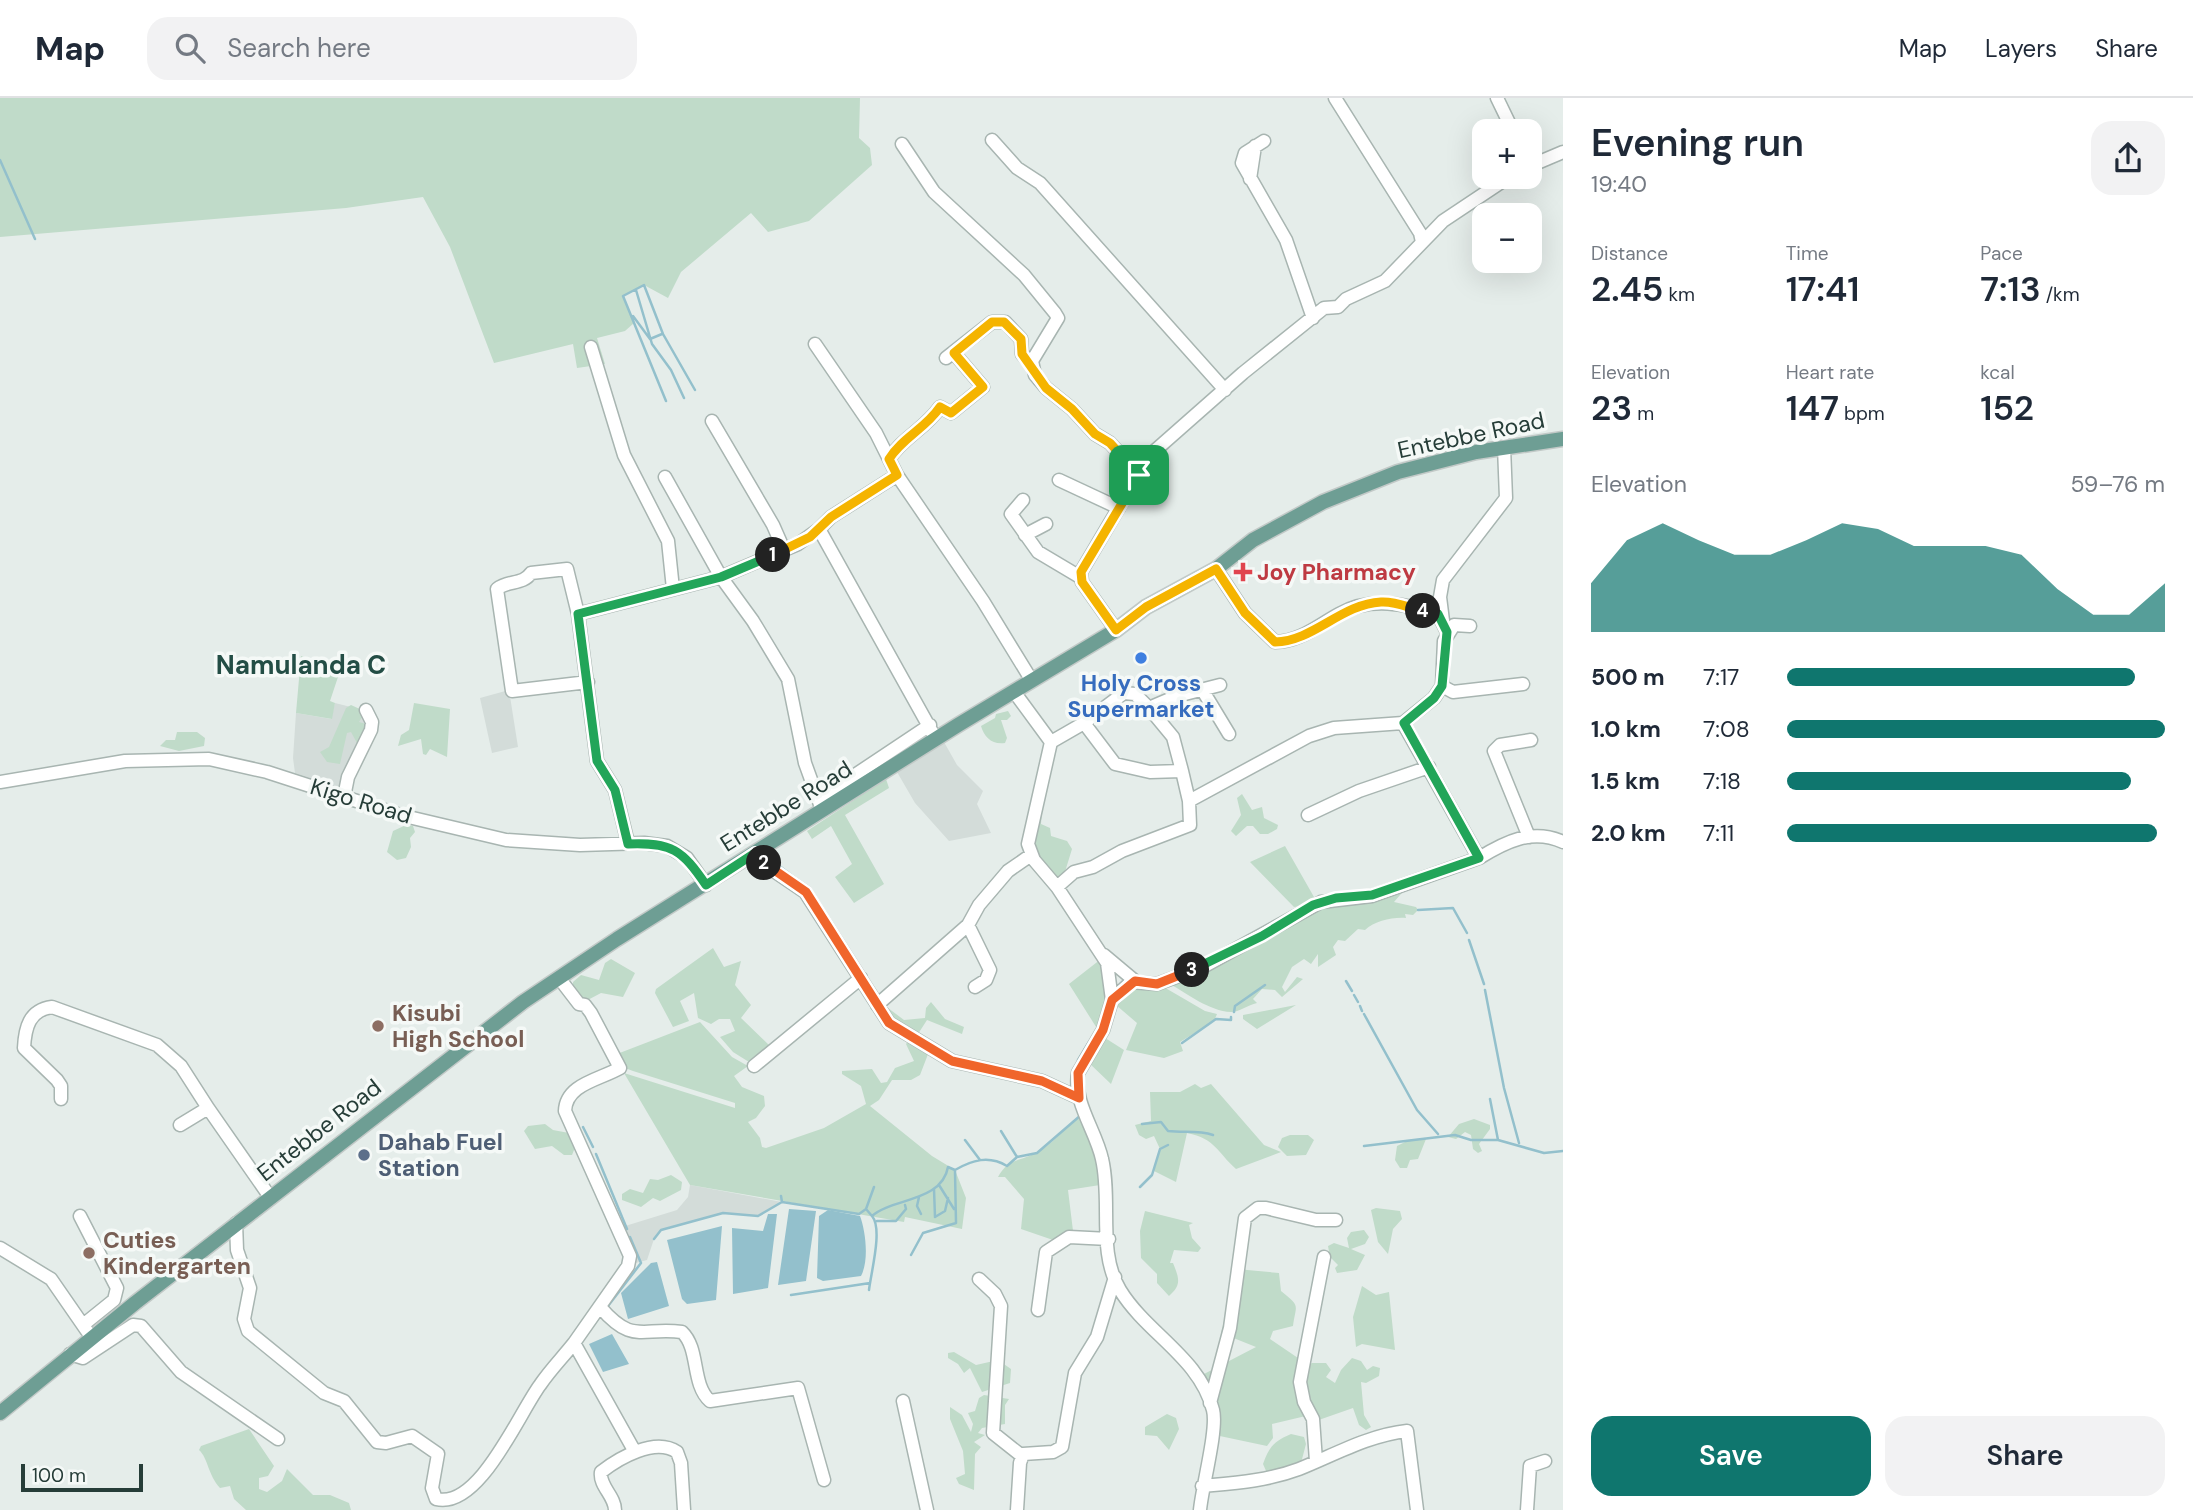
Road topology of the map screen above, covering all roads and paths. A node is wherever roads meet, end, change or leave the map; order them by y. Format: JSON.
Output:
{"nodes":[{"id":1,"x":1335,"y":98,"type":"edge"},
{"id":2,"x":1497,"y":98,"type":"edge"},
{"id":3,"x":1507,"y":119,"type":"edge"},
{"id":4,"x":992,"y":140,"type":"dead end"},
{"id":5,"x":1260,"y":144,"type":"dead end"},
{"id":6,"x":902,"y":145,"type":"dead end"},
{"id":7,"x":1563,"y":152,"type":"edge"},
{"id":8,"x":1542,"y":161,"type":"edge"},
{"id":9,"x":1491,"y":189,"type":"edge"},
{"id":10,"x":1422,"y":242,"type":"junction"},
{"id":11,"x":1313,"y":318,"type":"junction"},
{"id":12,"x":815,"y":344,"type":"dead end"},
{"id":13,"x":591,"y":347,"type":"dead end"},
{"id":14,"x":1032,"y":365,"type":"junction"},
{"id":15,"x":1225,"y":390,"type":"junction"},
{"id":16,"x":712,"y":421,"type":"dead end"},
{"id":17,"x":1563,"y":439,"type":"edge"},
{"id":18,"x":1504,"y":447,"type":"junction"},
{"id":19,"x":889,"y":459,"type":"junction"},
{"id":20,"x":897,"y":475,"type":"junction"},
{"id":21,"x":1139,"y":475,"type":"junction"},
{"id":22,"x":665,"y":477,"type":"dead end"},
{"id":23,"x":1059,"y":480,"type":"dead end"},
{"id":24,"x":1023,"y":500,"type":"dead end"},
{"id":25,"x":1119,"y":508,"type":"junction"},
{"id":26,"x":1046,"y":524,"type":"dead end"},
{"id":27,"x":819,"y":529,"type":"junction"},
{"id":28,"x":1025,"y":535,"type":"junction"},
{"id":29,"x":784,"y":550,"type":"junction"},
{"id":30,"x":1216,"y":569,"type":"junction"},
{"id":31,"x":721,"y":577,"type":"junction"},
{"id":32,"x":1080,"y":577,"type":"junction"},
{"id":33,"x":673,"y":589,"type":"junction"},
{"id":34,"x":578,"y":614,"type":"junction"},
{"id":35,"x":1470,"y":626,"type":"dead end"},
{"id":36,"x":1445,"y":627,"type":"junction"},
{"id":37,"x":1116,"y":630,"type":"junction"},
{"id":38,"x":1032,"y":681,"type":"junction"},
{"id":39,"x":588,"y":682,"type":"junction"},
{"id":40,"x":1523,"y":684,"type":"dead end"},
{"id":41,"x":1220,"y":685,"type":"dead end"},
{"id":42,"x":1442,"y":686,"type":"junction"},
{"id":43,"x":1203,"y":691,"type":"junction"},
{"id":44,"x":1015,"y":693,"type":"junction"},
{"id":45,"x":1149,"y":708,"type":"junction"},
{"id":46,"x":366,"y":710,"type":"dead end"},
{"id":47,"x":1084,"y":723,"type":"junction"},
{"id":48,"x":1404,"y":723,"type":"junction"},
{"id":49,"x":933,"y":732,"type":"junction"},
{"id":50,"x":1229,"y":734,"type":"dead end"},
{"id":51,"x":1531,"y":740,"type":"dead end"},
{"id":52,"x":1051,"y":742,"type":"junction"},
{"id":53,"x":1429,"y":767,"type":"junction"},
{"id":54,"x":1182,"y":771,"type":"junction"},
{"id":55,"x":0,"y":782,"type":"edge"},
{"id":56,"x":344,"y":797,"type":"junction"},
{"id":57,"x":1189,"y":801,"type":"junction"},
{"id":58,"x":820,"y":805,"type":"junction"},
{"id":59,"x":1308,"y":816,"type":"dead end"},
{"id":60,"x":1529,"y":837,"type":"junction"},
{"id":61,"x":1563,"y":842,"type":"edge"},
{"id":62,"x":628,"y":844,"type":"junction"},
{"id":63,"x":755,"y":853,"type":"junction"},
{"id":64,"x":1031,"y":855,"type":"junction"},
{"id":65,"x":1479,"y":858,"type":"junction"},
{"id":66,"x":706,"y":885,"type":"junction"},
{"id":67,"x":1057,"y":887,"type":"junction"},
{"id":68,"x":968,"y":925,"type":"junction"},
{"id":69,"x":1101,"y":953,"type":"dead end"},
{"id":70,"x":559,"y":978,"type":"junction"},
{"id":71,"x":860,"y":978,"type":"junction"},
{"id":72,"x":1135,"y":981,"type":"junction"},
{"id":73,"x":975,"y":987,"type":"dead end"},
{"id":74,"x":1112,"y":1000,"type":"junction"},
{"id":75,"x":877,"y":1004,"type":"junction"},
{"id":76,"x":754,"y":1066,"type":"dead end"},
{"id":77,"x":1079,"y":1098,"type":"junction"},
{"id":78,"x":61,"y":1099,"type":"dead end"},
{"id":79,"x":208,"y":1108,"type":"junction"},
{"id":80,"x":180,"y":1125,"type":"dead end"},
{"id":81,"x":270,"y":1197,"type":"junction"},
{"id":82,"x":80,"y":1216,"type":"dead end"},
{"id":83,"x":1336,"y":1220,"type":"dead end"},
{"id":84,"x":236,"y":1223,"type":"junction"},
{"id":85,"x":1109,"y":1238,"type":"junction"},
{"id":86,"x":0,"y":1248,"type":"edge"},
{"id":87,"x":1324,"y":1256,"type":"dead end"},
{"id":88,"x":1115,"y":1277,"type":"junction"},
{"id":89,"x":979,"y":1279,"type":"dead end"},
{"id":90,"x":600,"y":1307,"type":"junction"},
{"id":91,"x":1038,"y":1310,"type":"dead end"},
{"id":92,"x":83,"y":1325,"type":"junction"},
{"id":93,"x":91,"y":1337,"type":"junction"},
{"id":94,"x":575,"y":1343,"type":"junction"},
{"id":95,"x":70,"y":1354,"type":"junction"},
{"id":96,"x":903,"y":1401,"type":"dead end"},
{"id":97,"x":1210,"y":1404,"type":"junction"},
{"id":98,"x":0,"y":1413,"type":"edge"},
{"id":99,"x":278,"y":1439,"type":"dead end"},
{"id":100,"x":635,"y":1452,"type":"junction"},
{"id":101,"x":1022,"y":1456,"type":"junction"},
{"id":102,"x":1316,"y":1461,"type":"junction"},
{"id":103,"x":1545,"y":1461,"type":"dead end"},
{"id":104,"x":824,"y":1479,"type":"dead end"},
{"id":105,"x":1202,"y":1486,"type":"junction"},
{"id":106,"x":615,"y":1510,"type":"edge"},
{"id":107,"x":684,"y":1510,"type":"edge"},
{"id":108,"x":927,"y":1510,"type":"edge"},
{"id":109,"x":1017,"y":1510,"type":"edge"},
{"id":110,"x":1200,"y":1510,"type":"edge"},
{"id":111,"x":1417,"y":1510,"type":"edge"},
{"id":112,"x":1527,"y":1510,"type":"edge"}],
"edges":[{"from":1,"to":10,"type":"street"},
{"from":2,"to":3,"type":"street"},
{"from":4,"to":15,"type":"street"},
{"from":5,"to":11,"type":"street"},
{"from":6,"to":14,"type":"street"},
{"from":7,"to":8,"type":"street"},
{"from":9,"to":10,"type":"street"},
{"from":10,"to":11,"type":"street"},
{"from":11,"to":15,"type":"street"},
{"from":12,"to":19,"type":"street"},
{"from":13,"to":33,"type":"street"},
{"from":14,"to":19,"type":"street"},
{"from":14,"to":21,"type":"street"},
{"from":15,"to":21,"type":"street"},
{"from":16,"to":29,"type":"street"},
{"from":17,"to":18,"type":"main road","name":"Entebbe Road"},
{"from":18,"to":30,"type":"main road","name":"Entebbe Road"},
{"from":18,"to":36,"type":"street"},
{"from":19,"to":20,"type":"street"},
{"from":20,"to":27,"type":"street"},
{"from":20,"to":38,"type":"street"},
{"from":21,"to":25,"type":"street"},
{"from":22,"to":31,"type":"street"},
{"from":23,"to":25,"type":"street"},
{"from":24,"to":28,"type":"street"},
{"from":25,"to":32,"type":"street"},
{"from":26,"to":28,"type":"street"},
{"from":27,"to":29,"type":"street"},
{"from":27,"to":49,"type":"street"},
{"from":28,"to":32,"type":"street"},
{"from":29,"to":31,"type":"street"},
{"from":30,"to":36,"type":"street"},
{"from":30,"to":37,"type":"main road","name":"Entebbe Road"},
{"from":31,"to":33,"type":"street"},
{"from":31,"to":58,"type":"street"},
{"from":32,"to":37,"type":"street"},
{"from":33,"to":34,"type":"street"},
{"from":34,"to":39,"type":"street"},
{"from":34,"to":39,"type":"street"},
{"from":35,"to":36,"type":"street"},
{"from":36,"to":42,"type":"street"},
{"from":37,"to":38,"type":"main road","name":"Entebbe Road"},
{"from":38,"to":44,"type":"main road","name":"Entebbe Road"},
{"from":39,"to":62,"type":"street"},
{"from":40,"to":42,"type":"street"},
{"from":41,"to":43,"type":"street"},
{"from":42,"to":48,"type":"street"},
{"from":43,"to":45,"type":"street"},
{"from":43,"to":50,"type":"street"},
{"from":44,"to":49,"type":"main road","name":"Entebbe Road"},
{"from":44,"to":52,"type":"street"},
{"from":45,"to":47,"type":"street"},
{"from":45,"to":54,"type":"street"},
{"from":46,"to":56,"type":"street"},
{"from":47,"to":52,"type":"street"},
{"from":47,"to":54,"type":"street"},
{"from":48,"to":53,"type":"street"},
{"from":48,"to":57,"type":"street"},
{"from":49,"to":58,"type":"main road","name":"Entebbe Road"},
{"from":51,"to":60,"type":"street"},
{"from":52,"to":64,"type":"street"},
{"from":53,"to":59,"type":"street"},
{"from":53,"to":65,"type":"street"},
{"from":54,"to":57,"type":"street"},
{"from":55,"to":56,"type":"street","name":"Kigo Road"},
{"from":56,"to":62,"type":"street","name":"Kigo Road"},
{"from":57,"to":67,"type":"street"},
{"from":58,"to":63,"type":"main road","name":"Entebbe Road"},
{"from":60,"to":61,"type":"street"},
{"from":60,"to":65,"type":"street"},
{"from":62,"to":66,"type":"street","name":"Kigo Road"},
{"from":63,"to":66,"type":"main road","name":"Entebbe Road"},
{"from":63,"to":71,"type":"street"},
{"from":64,"to":67,"type":"street"},
{"from":64,"to":68,"type":"street"},
{"from":65,"to":72,"type":"street"},
{"from":66,"to":70,"type":"main road","name":"Entebbe Road"},
{"from":67,"to":74,"type":"street"},
{"from":68,"to":73,"type":"street"},
{"from":68,"to":75,"type":"street"},
{"from":69,"to":72,"type":"street"},
{"from":70,"to":81,"type":"main road","name":"Entebbe Road"},
{"from":70,"to":90,"type":"street"},
{"from":71,"to":75,"type":"street"},
{"from":71,"to":76,"type":"street"},
{"from":72,"to":74,"type":"street"},
{"from":74,"to":77,"type":"street"},
{"from":75,"to":77,"type":"street"},
{"from":77,"to":85,"type":"street"},
{"from":78,"to":79,"type":"street"},
{"from":79,"to":80,"type":"street"},
{"from":79,"to":81,"type":"street"},
{"from":81,"to":84,"type":"main road","name":"Entebbe Road"},
{"from":82,"to":92,"type":"street"},
{"from":83,"to":97,"type":"street"},
{"from":84,"to":93,"type":"main road","name":"Entebbe Road"},
{"from":84,"to":94,"type":"street"},
{"from":85,"to":88,"type":"street"},
{"from":85,"to":91,"type":"street"},
{"from":86,"to":92,"type":"street"},
{"from":87,"to":102,"type":"street"},
{"from":88,"to":97,"type":"street"},
{"from":88,"to":101,"type":"street"},
{"from":89,"to":101,"type":"street"},
{"from":90,"to":94,"type":"street"},
{"from":90,"to":104,"type":"street"},
{"from":92,"to":93,"type":"street"},
{"from":93,"to":95,"type":"main road","name":"Entebbe Road"},
{"from":94,"to":100,"type":"street"},
{"from":95,"to":98,"type":"main road","name":"Entebbe Road"},
{"from":95,"to":99,"type":"street"},
{"from":96,"to":108,"type":"street"},
{"from":97,"to":105,"type":"street"},
{"from":100,"to":106,"type":"street"},
{"from":100,"to":107,"type":"street"},
{"from":101,"to":109,"type":"street"},
{"from":102,"to":105,"type":"street"},
{"from":102,"to":111,"type":"street"},
{"from":103,"to":112,"type":"street"},
{"from":105,"to":110,"type":"street"}]}
